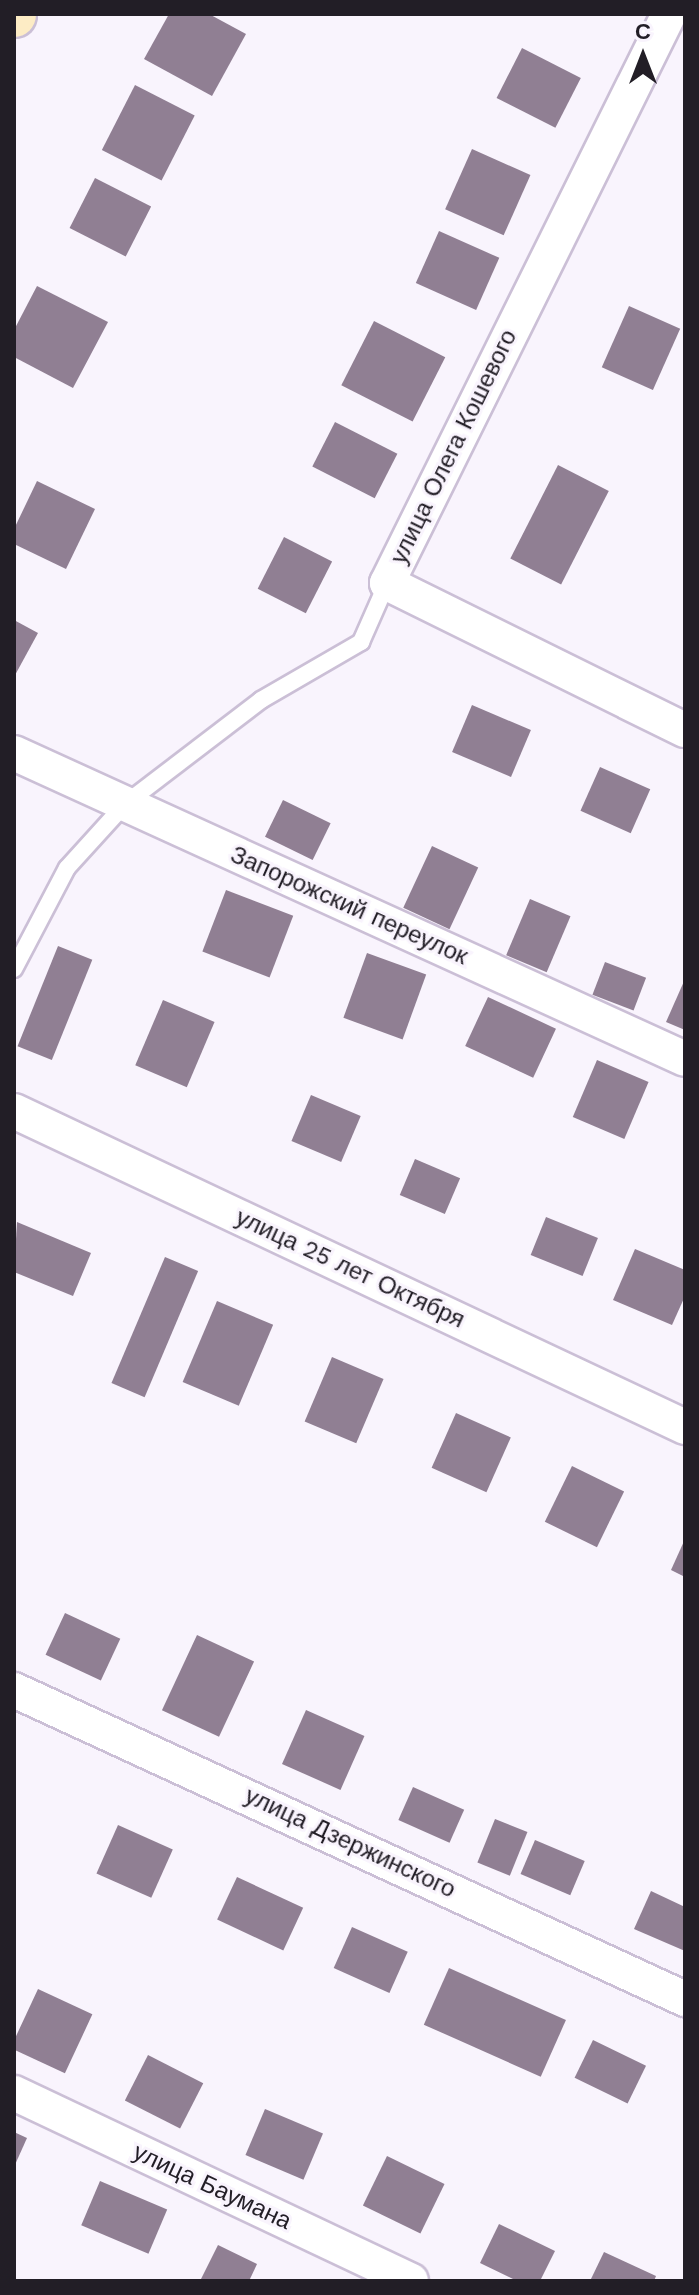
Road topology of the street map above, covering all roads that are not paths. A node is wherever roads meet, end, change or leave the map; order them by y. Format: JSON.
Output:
{"nodes":[{"id":1,"x":669,"y":14,"type":"edge"},
{"id":2,"x":387,"y":583,"type":"junction"},
{"id":3,"x":685,"y":730,"type":"edge"},
{"id":4,"x":14,"y":753,"type":"edge"},
{"id":5,"x":125,"y":804,"type":"junction"},
{"id":6,"x":14,"y":969,"type":"edge"},
{"id":7,"x":685,"y":1059,"type":"edge"},
{"id":8,"x":14,"y":1111,"type":"edge"},
{"id":9,"x":685,"y":1427,"type":"edge"},
{"id":10,"x":14,"y":1690,"type":"edge"},
{"id":11,"x":685,"y":1999,"type":"edge"},
{"id":12,"x":14,"y":2093,"type":"edge"},
{"id":13,"x":411,"y":2281,"type":"edge"}],
"edges":[{"from":1,"to":2,"type":"street","name":"улица Олега Кошевого"},
{"from":2,"to":3,"type":"street","name":"улица Олега Кошевого"},
{"from":2,"to":5,"type":"lane"},
{"from":4,"to":5,"type":"street","name":"Запорожский переулок"},
{"from":5,"to":6,"type":"lane"},
{"from":5,"to":7,"type":"street","name":"Запорожский переулок"},
{"from":8,"to":9,"type":"street","name":"улица 25 лет Октября"},
{"from":10,"to":11,"type":"street","name":"улица Дзержинского"},
{"from":12,"to":13,"type":"street","name":"улица Баумана"}]}
